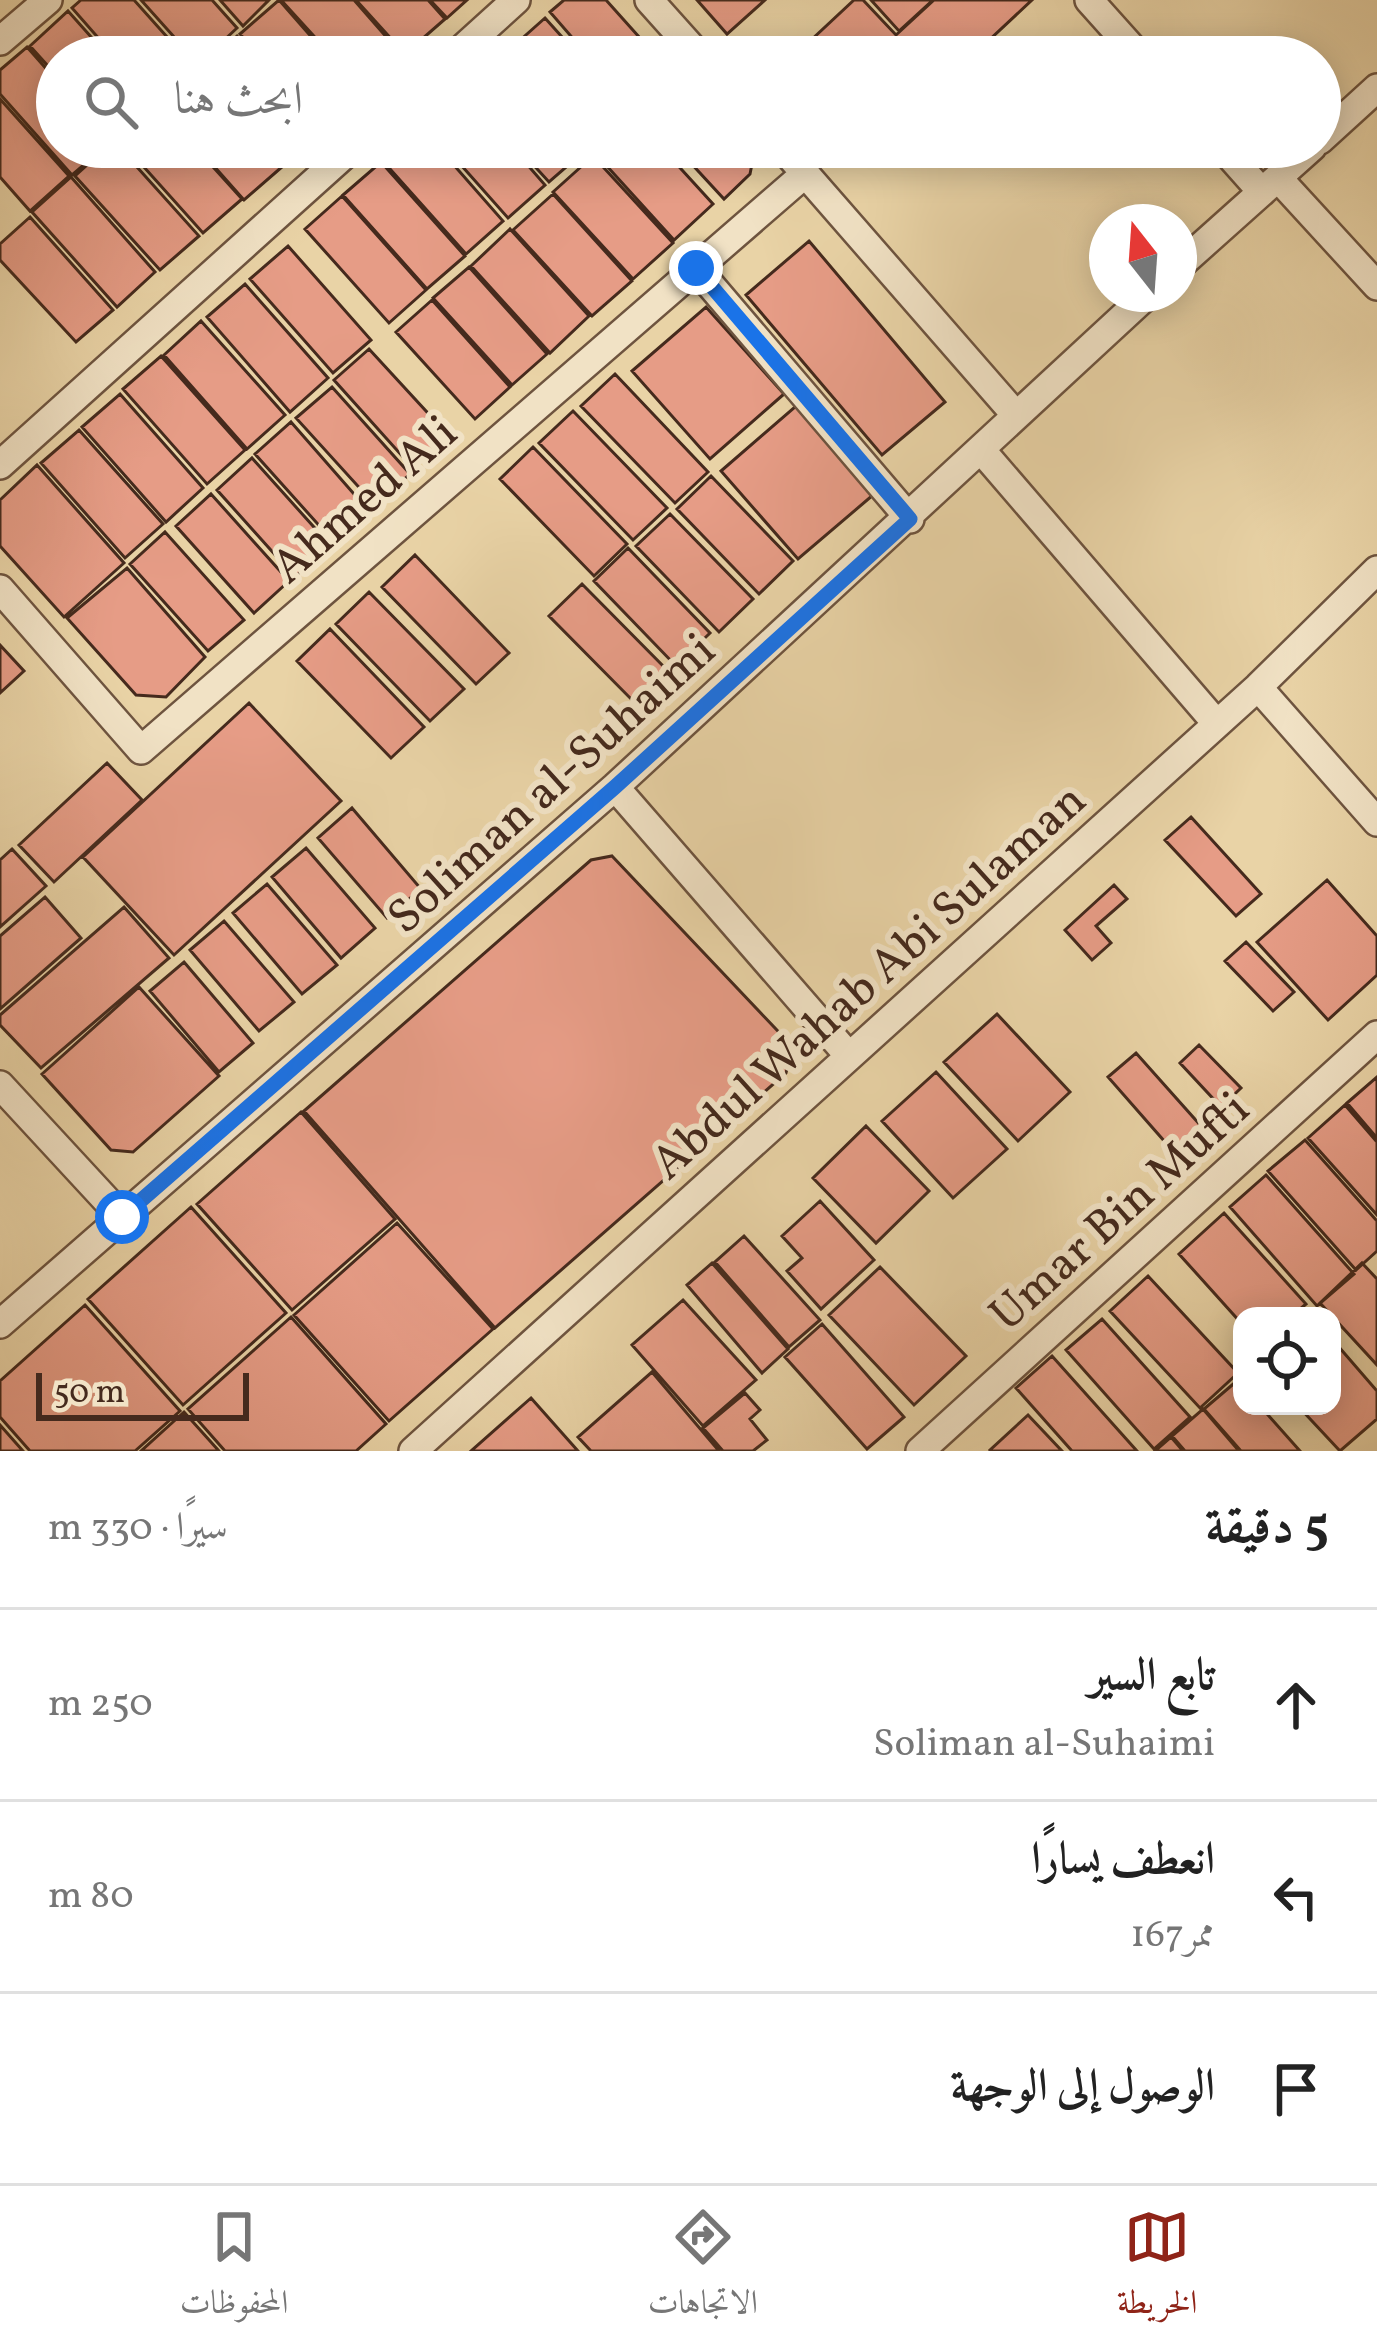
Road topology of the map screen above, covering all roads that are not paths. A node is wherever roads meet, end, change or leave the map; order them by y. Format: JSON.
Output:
{"nodes":[{"id":1,"x":48,"y":0,"type":"edge"},
{"id":2,"x":516,"y":0,"type":"edge"},
{"id":3,"x":649,"y":0,"type":"edge"},
{"id":4,"x":1089,"y":0,"type":"edge"},
{"id":5,"x":476,"y":36,"type":"edge"},
{"id":6,"x":681,"y":36,"type":"edge"},
{"id":7,"x":1121,"y":36,"type":"edge"},
{"id":8,"x":0,"y":41,"type":"edge"},
{"id":9,"x":1377,"y":88,"type":"edge"},
{"id":10,"x":1341,"y":121,"type":"edge"},
{"id":11,"x":330,"y":168,"type":"edge"},
{"id":12,"x":801,"y":168,"type":"edge"},
{"id":13,"x":1249,"y":168,"type":"edge"},
{"id":14,"x":1289,"y":168,"type":"edge"},
{"id":15,"x":806,"y":173,"type":"junction"},
{"id":16,"x":1270,"y":185,"type":"junction"},
{"id":17,"x":1197,"y":250,"type":"edge"},
{"id":18,"x":696,"y":268,"type":"junction"},
{"id":19,"x":1377,"y":286,"type":"edge"},
{"id":20,"x":1128,"y":312,"type":"edge"},
{"id":21,"x":1014,"y":413,"type":"junction"},
{"id":22,"x":983,"y":452,"type":"junction"},
{"id":23,"x":0,"y":465,"type":"edge"},
{"id":24,"x":910,"y":519,"type":"junction"},
{"id":25,"x":1377,"y":570,"type":"edge"},
{"id":26,"x":0,"y":589,"type":"edge"},
{"id":27,"x":1258,"y":687,"type":"junction"},
{"id":28,"x":1216,"y":724,"type":"junction"},
{"id":29,"x":615,"y":787,"type":"junction"},
{"id":30,"x":1377,"y":823,"type":"edge"},
{"id":31,"x":1377,"y":1035,"type":"edge"},
{"id":32,"x":850,"y":1056,"type":"junction"},
{"id":33,"x":0,"y":1084,"type":"edge"},
{"id":34,"x":122,"y":1217,"type":"junction"},
{"id":35,"x":0,"y":1324,"type":"edge"},
{"id":36,"x":413,"y":1451,"type":"edge"},
{"id":37,"x":920,"y":1451,"type":"edge"}],
"edges":[{"from":1,"to":8,"type":"street"},
{"from":2,"to":5,"type":"street"},
{"from":3,"to":6,"type":"street"},
{"from":4,"to":7,"type":"street"},
{"from":9,"to":10,"type":"street"},
{"from":11,"to":23,"type":"street"},
{"from":12,"to":15,"type":"street"},
{"from":13,"to":16,"type":"street"},
{"from":14,"to":16,"type":"street"},
{"from":15,"to":18,"type":"street","name":"Ahmed Ali"},
{"from":15,"to":21,"type":"street"},
{"from":16,"to":17,"type":"street"},
{"from":16,"to":19,"type":"street"},
{"from":18,"to":24,"type":"street"},
{"from":18,"to":26,"type":"street","name":"Ahmed Ali"},
{"from":20,"to":21,"type":"street","name":"Soliman al-Suhaimi"},
{"from":21,"to":22,"type":"street","name":"Soliman al-Suhaimi"},
{"from":22,"to":24,"type":"street","name":"Soliman al-Suhaimi"},
{"from":22,"to":28,"type":"street"},
{"from":24,"to":29,"type":"street","name":"Soliman al-Suhaimi"},
{"from":25,"to":27,"type":"street","name":"Abdul Wahab Abi Sulaman"},
{"from":27,"to":28,"type":"street","name":"Abdul Wahab Abi Sulaman"},
{"from":27,"to":30,"type":"street"},
{"from":28,"to":32,"type":"street","name":"Abdul Wahab Abi Sulaman"},
{"from":29,"to":32,"type":"street"},
{"from":29,"to":34,"type":"street","name":"Soliman al-Suhaimi"},
{"from":31,"to":37,"type":"street","name":"Umar Bin Mufti"},
{"from":32,"to":36,"type":"street","name":"Abdul Wahab Abi Sulaman"},
{"from":33,"to":34,"type":"street"},
{"from":34,"to":35,"type":"street","name":"Soliman al-Suhaimi"}]}
